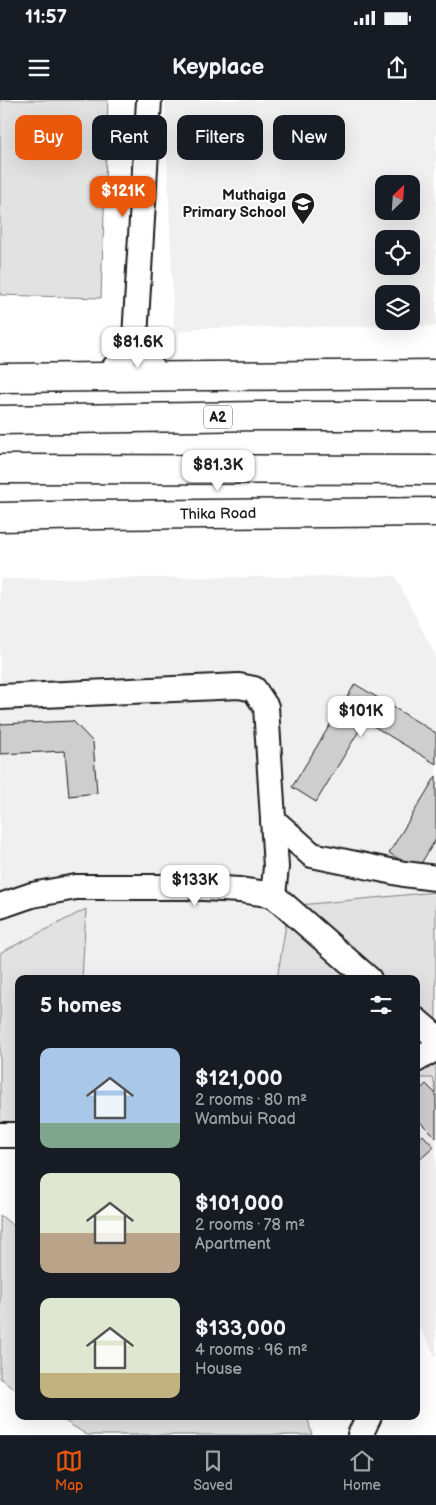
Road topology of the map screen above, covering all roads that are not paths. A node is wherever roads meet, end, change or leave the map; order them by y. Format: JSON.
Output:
{"nodes":[{"id":1,"x":149,"y":100,"type":"edge"},
{"id":2,"x":135,"y":338,"type":"junction"},
{"id":3,"x":436,"y":374,"type":"edge"},
{"id":4,"x":107,"y":376,"type":"junction"},
{"id":5,"x":157,"y":376,"type":"junction"},
{"id":6,"x":0,"y":378,"type":"edge"},
{"id":7,"x":436,"y":416,"type":"edge"},
{"id":8,"x":0,"y":420,"type":"edge"},
{"id":9,"x":0,"y":469,"type":"edge"},
{"id":10,"x":436,"y":470,"type":"edge"},
{"id":11,"x":436,"y":512,"type":"edge"},
{"id":12,"x":0,"y":517,"type":"edge"},
{"id":13,"x":0,"y":697,"type":"edge"},
{"id":14,"x":273,"y":820,"type":"junction"},
{"id":15,"x":312,"y":855,"type":"junction"},
{"id":16,"x":276,"y":867,"type":"junction"},
{"id":17,"x":436,"y":878,"type":"edge"},
{"id":18,"x":273,"y":895,"type":"junction"},
{"id":19,"x":0,"y":906,"type":"edge"},
{"id":20,"x":364,"y":975,"type":"edge"},
{"id":21,"x":420,"y":1023,"type":"edge"},
{"id":22,"x":436,"y":1037,"type":"edge"},
{"id":23,"x":436,"y":1048,"type":"edge"},
{"id":24,"x":420,"y":1058,"type":"edge"},
{"id":25,"x":15,"y":1134,"type":"edge"},
{"id":26,"x":0,"y":1135,"type":"edge"},
{"id":27,"x":367,"y":1420,"type":"edge"},
{"id":28,"x":360,"y":1435,"type":"edge"}],
"edges":[{"from":1,"to":2,"type":"street"},
{"from":2,"to":4,"type":"street"},
{"from":2,"to":5,"type":"street"},
{"from":3,"to":5,"type":"main road"},
{"from":4,"to":5,"type":"main road"},
{"from":4,"to":6,"type":"main road"},
{"from":7,"to":8,"type":"main road","number":"A2"},
{"from":9,"to":10,"type":"main road"},
{"from":11,"to":12,"type":"main road","name":"Thika Road"},
{"from":13,"to":14,"type":"street"},
{"from":14,"to":15,"type":"street"},
{"from":14,"to":16,"type":"street"},
{"from":15,"to":16,"type":"street"},
{"from":15,"to":17,"type":"street"},
{"from":16,"to":18,"type":"street"},
{"from":18,"to":19,"type":"street"},
{"from":18,"to":20,"type":"street"},
{"from":21,"to":22,"type":"street"},
{"from":23,"to":24,"type":"street"},
{"from":25,"to":26,"type":"street"},
{"from":27,"to":28,"type":"street"}]}
